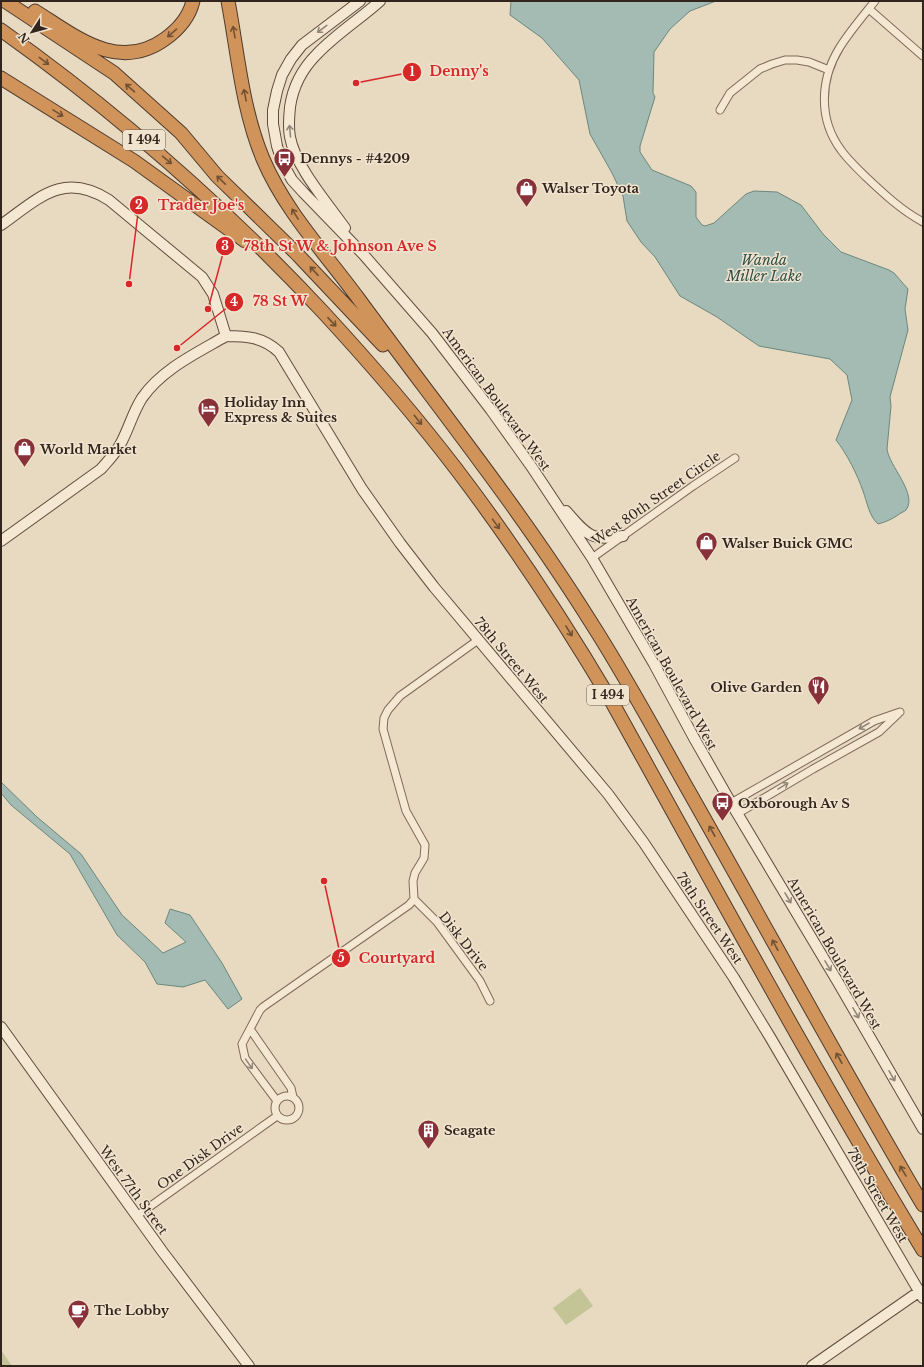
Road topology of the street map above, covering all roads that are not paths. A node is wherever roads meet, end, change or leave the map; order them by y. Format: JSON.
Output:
{"nodes":[{"id":1,"x":5,"y":1,"type":"edge"},
{"id":2,"x":20,"y":1,"type":"edge"},
{"id":3,"x":193,"y":1,"type":"edge"},
{"id":4,"x":228,"y":1,"type":"edge"},
{"id":5,"x":380,"y":1,"type":"edge"},
{"id":6,"x":875,"y":1,"type":"edge"},
{"id":7,"x":356,"y":3,"type":"edge"},
{"id":8,"x":869,"y":9,"type":"junction"},
{"id":9,"x":362,"y":16,"type":"junction"},
{"id":10,"x":1,"y":30,"type":"edge"},
{"id":11,"x":923,"y":56,"type":"edge"},
{"id":12,"x":829,"y":70,"type":"junction"},
{"id":13,"x":1,"y":78,"type":"edge"},
{"id":14,"x":720,"y":110,"type":"dead end"},
{"id":15,"x":923,"y":222,"type":"edge"},
{"id":16,"x":1,"y":225,"type":"edge"},
{"id":17,"x":363,"y":254,"type":"junction"},
{"id":18,"x":277,"y":263,"type":"junction"},
{"id":19,"x":226,"y":336,"type":"junction"},
{"id":20,"x":443,"y":414,"type":"junction"},
{"id":21,"x":735,"y":458,"type":"dead end"},
{"id":22,"x":537,"y":475,"type":"junction"},
{"id":23,"x":623,"y":536,"type":"junction"},
{"id":24,"x":1,"y":541,"type":"edge"},
{"id":25,"x":592,"y":558,"type":"junction"},
{"id":26,"x":478,"y":640,"type":"junction"},
{"id":27,"x":731,"y":803,"type":"junction"},
{"id":28,"x":737,"y":814,"type":"junction"},
{"id":29,"x":414,"y":899,"type":"junction"},
{"id":30,"x":490,"y":1001,"type":"dead end"},
{"id":31,"x":1,"y":1027,"type":"edge"},
{"id":32,"x":250,"y":1029,"type":"junction"},
{"id":33,"x":293,"y":1098,"type":"junction"},
{"id":34,"x":277,"y":1101,"type":"junction"},
{"id":35,"x":277,"y":1116,"type":"junction"},
{"id":36,"x":923,"y":1129,"type":"edge"},
{"id":37,"x":923,"y":1205,"type":"edge"},
{"id":38,"x":138,"y":1215,"type":"junction"},
{"id":39,"x":923,"y":1250,"type":"edge"},
{"id":40,"x":921,"y":1295,"type":"edge"},
{"id":41,"x":249,"y":1366,"type":"edge"},
{"id":42,"x":812,"y":1366,"type":"edge"}],
"edges":[{"from":20,"to":1,"type":"highway","number":"I 494","one_way":true},
{"from":3,"to":2,"type":"highway","one_way":true},
{"from":20,"to":4,"type":"highway","one_way":true},
{"from":5,"to":9,"type":"street","name":"American Boulevard West"},
{"from":6,"to":8,"type":"street"},
{"from":7,"to":9,"type":"street"},
{"from":7,"to":17,"type":"street","name":"American Boulevard West","one_way":true},
{"from":8,"to":11,"type":"street"},
{"from":8,"to":12,"type":"street"},
{"from":17,"to":9,"type":"street","name":"American Boulevard West","one_way":true},
{"from":10,"to":18,"type":"highway","number":"I 494","one_way":true},
{"from":12,"to":14,"type":"street"},
{"from":12,"to":15,"type":"street"},
{"from":13,"to":18,"type":"highway","one_way":true},
{"from":16,"to":19,"type":"street"},
{"from":17,"to":22,"type":"street","name":"American Boulevard West"},
{"from":18,"to":39,"type":"highway","number":"I 494","one_way":true},
{"from":19,"to":24,"type":"street"},
{"from":19,"to":26,"type":"street","name":"78th Street West"},
{"from":37,"to":20,"type":"highway","number":"I 494","one_way":true},
{"from":21,"to":23,"type":"street","name":"West 80th Street Circle"},
{"from":22,"to":23,"type":"street"},
{"from":22,"to":25,"type":"street","name":"American Boulevard West"},
{"from":23,"to":25,"type":"street","name":"West 80th Street Circle"},
{"from":25,"to":27,"type":"street","name":"American Boulevard West"},
{"from":26,"to":29,"type":"street"},
{"from":26,"to":40,"type":"street","name":"78th Street West"},
{"from":27,"to":28,"type":"street","name":"American Boulevard West"},
{"from":28,"to":27,"type":"street","one_way":true},
{"from":28,"to":36,"type":"street","name":"American Boulevard West","one_way":true},
{"from":29,"to":30,"type":"street","name":"Disk Drive"},
{"from":29,"to":32,"type":"street"},
{"from":31,"to":38,"type":"street","name":"West 77th Street"},
{"from":32,"to":33,"type":"street"},
{"from":32,"to":34,"type":"street","one_way":true},
{"from":33,"to":34,"type":"street"},
{"from":33,"to":35,"type":"street"},
{"from":34,"to":35,"type":"street"},
{"from":35,"to":38,"type":"street","name":"One Disk Drive"},
{"from":38,"to":41,"type":"street","name":"West 77th Street"},
{"from":40,"to":42,"type":"street"}]}
